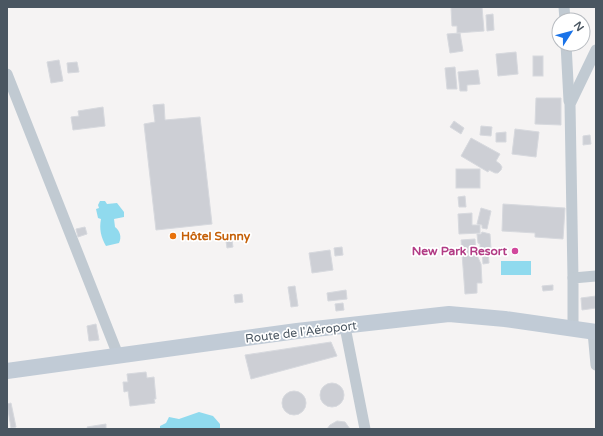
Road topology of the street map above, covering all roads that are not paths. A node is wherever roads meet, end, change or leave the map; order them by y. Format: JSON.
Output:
{"nodes":[{"id":1,"x":596,"y":50,"type":"edge"},
{"id":2,"x":567,"y":52,"type":"edge"},
{"id":3,"x":7,"y":74,"type":"edge"},
{"id":4,"x":570,"y":104,"type":"junction"},
{"id":5,"x":596,"y":276,"type":"edge"},
{"id":6,"x":573,"y":278,"type":"junction"},
{"id":7,"x":345,"y":327,"type":"junction"},
{"id":8,"x":573,"y":329,"type":"junction"},
{"id":9,"x":594,"y":332,"type":"edge"},
{"id":10,"x":118,"y":355,"type":"junction"},
{"id":11,"x":596,"y":365,"type":"edge"},
{"id":12,"x":7,"y":371,"type":"edge"},
{"id":13,"x":365,"y":429,"type":"edge"}],
"edges":[{"from":1,"to":4,"type":"street"},
{"from":2,"to":4,"type":"street"},
{"from":3,"to":10,"type":"street"},
{"from":4,"to":6,"type":"street"},
{"from":5,"to":6,"type":"street"},
{"from":6,"to":8,"type":"street"},
{"from":7,"to":8,"type":"main road","name":"Route de l'Aéroport"},
{"from":7,"to":10,"type":"main road","name":"Route de l'Aéroport"},
{"from":7,"to":13,"type":"street"},
{"from":8,"to":9,"type":"main road","name":"Route de l'Aéroport"},
{"from":9,"to":11,"type":"street"},
{"from":10,"to":12,"type":"main road","name":"Route de l'Aéroport"}]}
